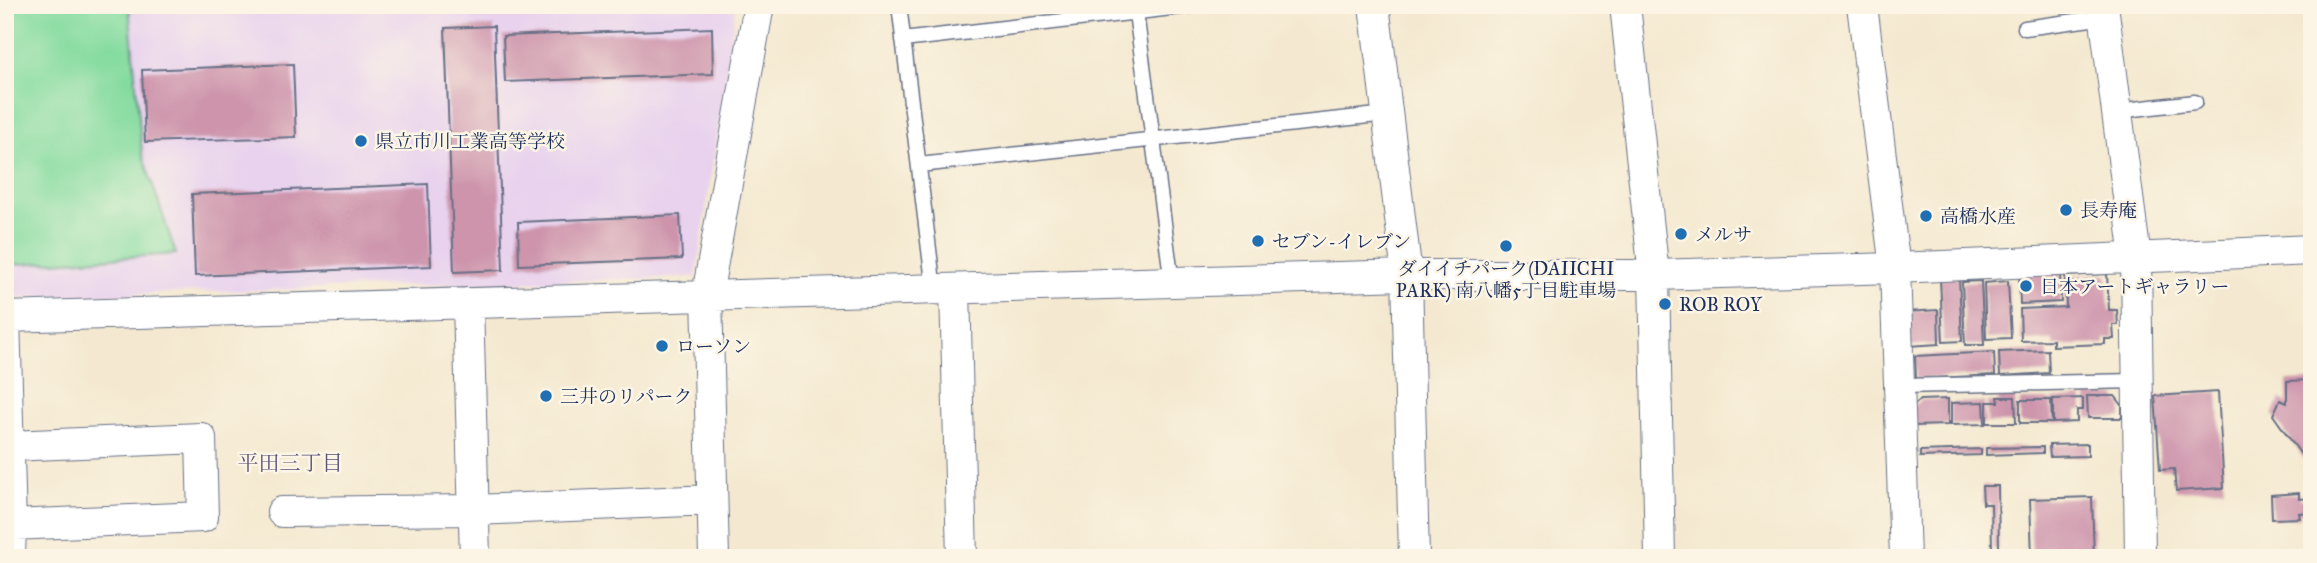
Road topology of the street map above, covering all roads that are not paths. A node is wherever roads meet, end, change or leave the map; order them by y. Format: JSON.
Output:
{"nodes":[{"id":1,"x":759,"y":5,"type":"edge"},
{"id":2,"x":899,"y":5,"type":"edge"},
{"id":3,"x":1197,"y":5,"type":"edge"},
{"id":4,"x":1374,"y":5,"type":"edge"},
{"id":5,"x":1625,"y":5,"type":"edge"},
{"id":6,"x":1862,"y":5,"type":"edge"},
{"id":7,"x":1135,"y":9,"type":"edge"},
{"id":8,"x":2104,"y":11,"type":"edge"},
{"id":9,"x":2025,"y":28,"type":"dead end"},
{"id":10,"x":903,"y":40,"type":"junction"},
{"id":11,"x":2195,"y":102,"type":"dead end"},
{"id":12,"x":2117,"y":111,"type":"junction"},
{"id":13,"x":1387,"y":114,"type":"junction"},
{"id":14,"x":1153,"y":140,"type":"junction"},
{"id":15,"x":919,"y":165,"type":"junction"},
{"id":16,"x":2312,"y":250,"type":"edge"},
{"id":17,"x":2136,"y":258,"type":"junction"},
{"id":18,"x":1895,"y":268,"type":"junction"},
{"id":19,"x":1407,"y":275,"type":"junction"},
{"id":20,"x":1654,"y":275,"type":"junction"},
{"id":21,"x":1171,"y":283,"type":"junction"},
{"id":22,"x":945,"y":290,"type":"junction"},
{"id":23,"x":707,"y":295,"type":"junction"},
{"id":24,"x":468,"y":303,"type":"junction"},
{"id":25,"x":5,"y":317,"type":"edge"},
{"id":26,"x":2137,"y":381,"type":"junction"},
{"id":27,"x":1899,"y":386,"type":"junction"},
{"id":28,"x":9,"y":446,"type":"junction"},
{"id":29,"x":712,"y":500,"type":"junction"},
{"id":30,"x":474,"y":510,"type":"junction"},
{"id":31,"x":282,"y":512,"type":"dead end"},
{"id":32,"x":9,"y":538,"type":"edge"},
{"id":33,"x":475,"y":558,"type":"edge"},
{"id":34,"x":714,"y":558,"type":"edge"},
{"id":35,"x":962,"y":558,"type":"edge"},
{"id":36,"x":1415,"y":558,"type":"edge"},
{"id":37,"x":1660,"y":558,"type":"edge"},
{"id":38,"x":1905,"y":558,"type":"edge"},
{"id":39,"x":2140,"y":558,"type":"edge"}],
"edges":[{"from":1,"to":23,"type":"street"},
{"from":2,"to":10,"type":"lane"},
{"from":3,"to":7,"type":"lane"},
{"from":4,"to":13,"type":"street"},
{"from":5,"to":20,"type":"street"},
{"from":6,"to":18,"type":"street"},
{"from":7,"to":10,"type":"lane"},
{"from":7,"to":14,"type":"lane"},
{"from":8,"to":9,"type":"lane"},
{"from":8,"to":12,"type":"street"},
{"from":10,"to":15,"type":"lane"},
{"from":11,"to":12,"type":"lane"},
{"from":12,"to":17,"type":"street"},
{"from":13,"to":14,"type":"lane"},
{"from":13,"to":19,"type":"street"},
{"from":14,"to":15,"type":"lane"},
{"from":14,"to":21,"type":"lane"},
{"from":15,"to":22,"type":"lane"},
{"from":16,"to":17,"type":"street"},
{"from":17,"to":18,"type":"street"},
{"from":17,"to":26,"type":"street"},
{"from":18,"to":20,"type":"street"},
{"from":18,"to":27,"type":"street"},
{"from":19,"to":20,"type":"street"},
{"from":19,"to":21,"type":"street"},
{"from":19,"to":36,"type":"street"},
{"from":20,"to":37,"type":"street"},
{"from":21,"to":22,"type":"street"},
{"from":22,"to":23,"type":"street"},
{"from":22,"to":35,"type":"street"},
{"from":23,"to":24,"type":"street"},
{"from":23,"to":29,"type":"street"},
{"from":24,"to":25,"type":"street"},
{"from":24,"to":30,"type":"street"},
{"from":25,"to":28,"type":"street"},
{"from":26,"to":27,"type":"lane"},
{"from":26,"to":39,"type":"street"},
{"from":27,"to":38,"type":"street"},
{"from":28,"to":32,"type":"street"},
{"from":28,"to":32,"type":"street"},
{"from":29,"to":30,"type":"street"},
{"from":29,"to":34,"type":"street"},
{"from":30,"to":31,"type":"street"},
{"from":30,"to":33,"type":"street"}]}
